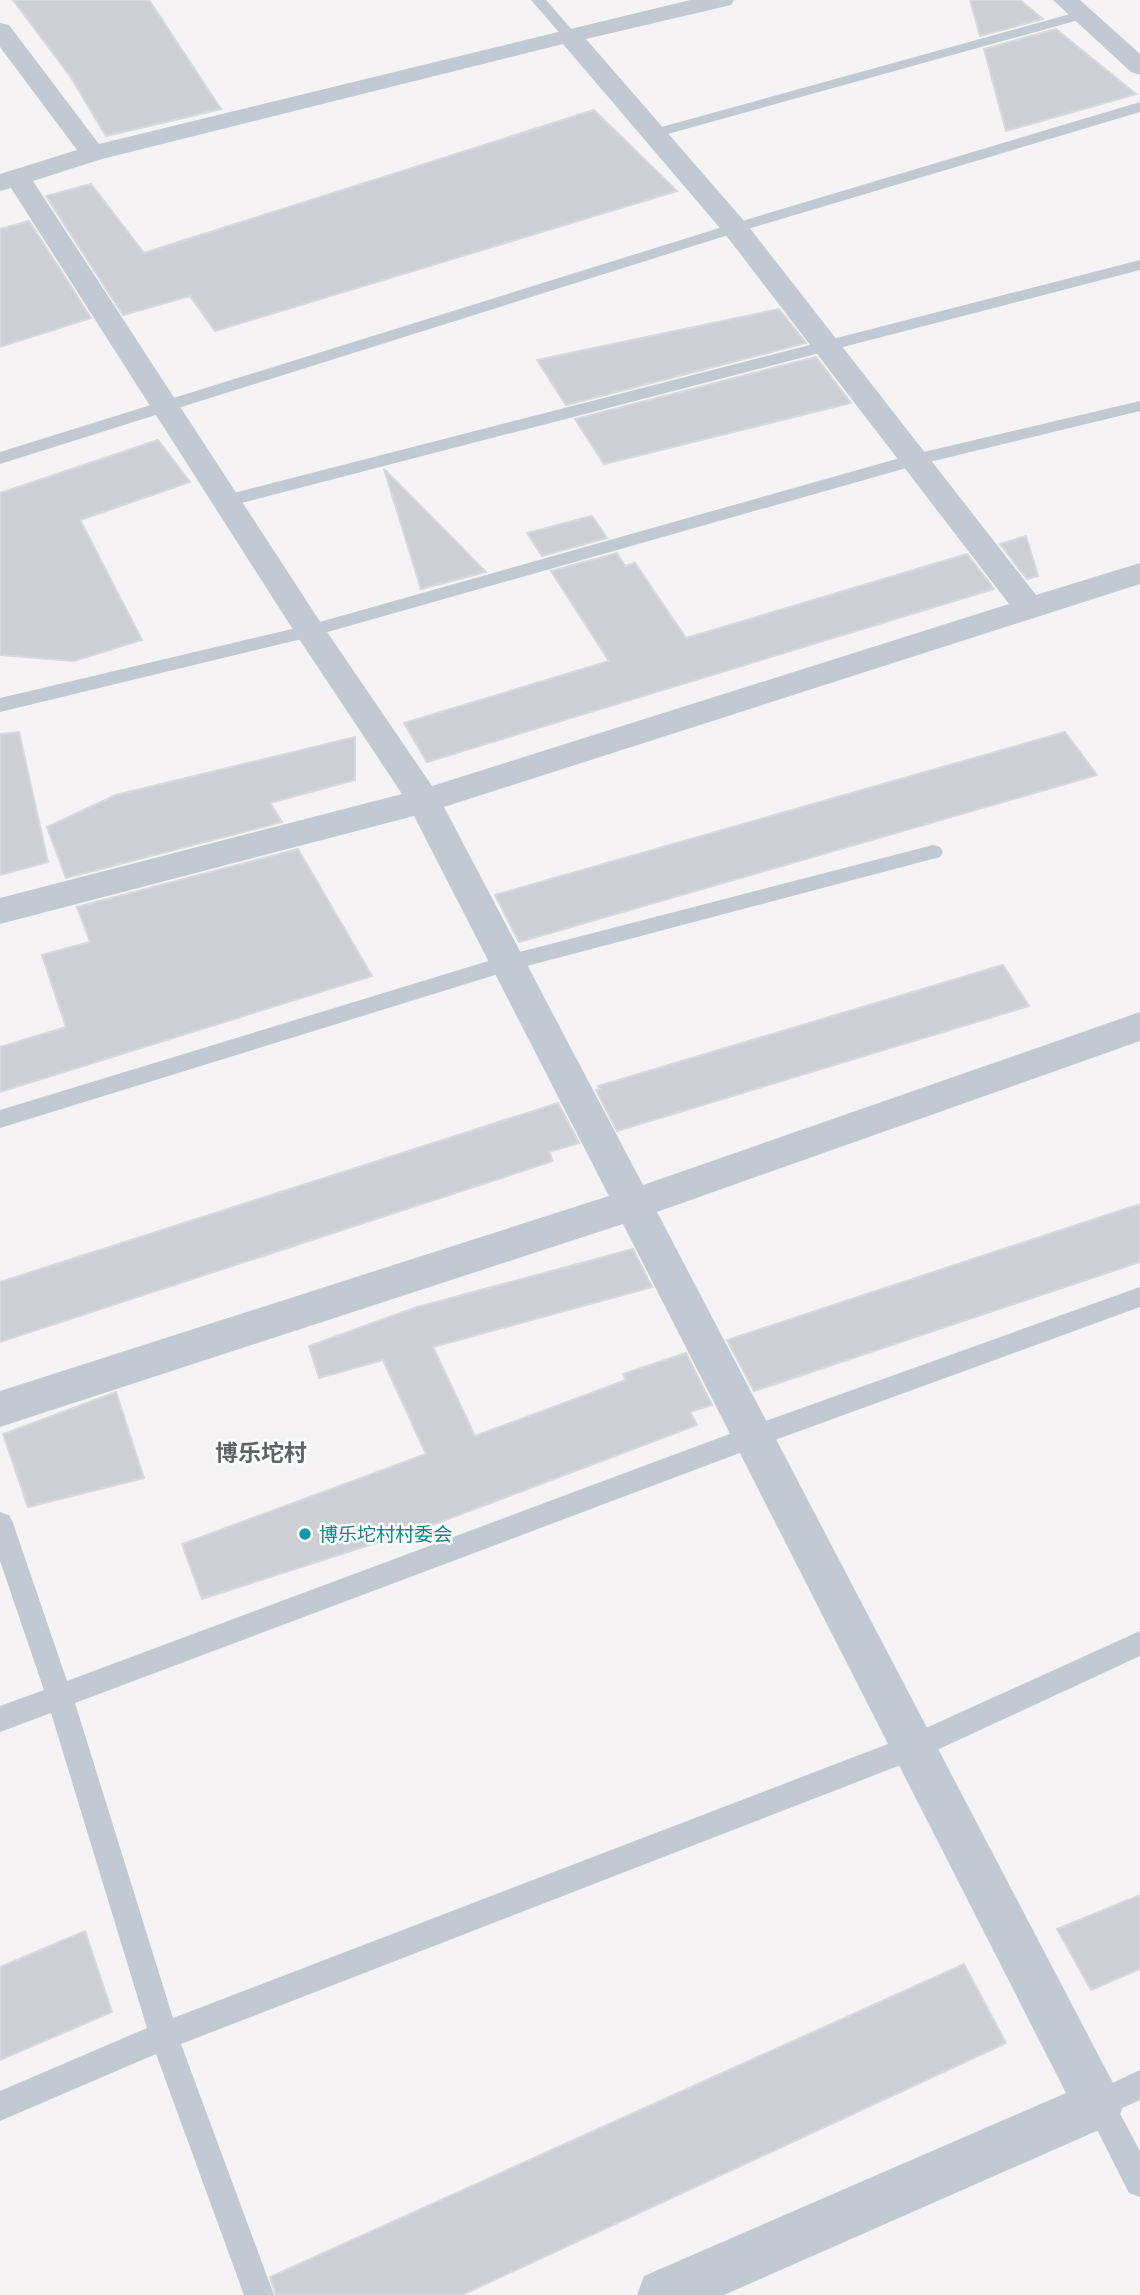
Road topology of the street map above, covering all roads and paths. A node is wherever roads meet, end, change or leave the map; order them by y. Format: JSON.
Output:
{"nodes":[{"id":1,"x":538,"y":0,"type":"edge"},
{"id":2,"x":722,"y":0,"type":"edge"},
{"id":3,"x":1073,"y":8,"type":"edge"},
{"id":4,"x":0,"y":30,"type":"edge"},
{"id":5,"x":569,"y":35,"type":"junction"},
{"id":6,"x":1140,"y":67,"type":"edge"},
{"id":7,"x":1140,"y":107,"type":"edge"},
{"id":8,"x":652,"y":134,"type":"junction"},
{"id":9,"x":93,"y":153,"type":"junction"},
{"id":10,"x":9,"y":181,"type":"edge"},
{"id":11,"x":735,"y":228,"type":"junction"},
{"id":12,"x":1140,"y":265,"type":"edge"},
{"id":13,"x":827,"y":345,"type":"junction"},
{"id":14,"x":1140,"y":406,"type":"edge"},
{"id":15,"x":165,"y":407,"type":"junction"},
{"id":16,"x":0,"y":458,"type":"edge"},
{"id":17,"x":913,"y":460,"type":"junction"},
{"id":18,"x":226,"y":501,"type":"junction"},
{"id":19,"x":1140,"y":572,"type":"edge"},
{"id":20,"x":1030,"y":609,"type":"junction"},
{"id":21,"x":310,"y":631,"type":"junction"},
{"id":22,"x":0,"y":705,"type":"edge"},
{"id":23,"x":424,"y":801,"type":"junction"},
{"id":24,"x":933,"y":852,"type":"dead end"},
{"id":25,"x":0,"y":911,"type":"edge"},
{"id":26,"x":508,"y":963,"type":"junction"},
{"id":27,"x":1140,"y":1026,"type":"edge"},
{"id":28,"x":0,"y":1119,"type":"edge"},
{"id":29,"x":632,"y":1205,"type":"junction"},
{"id":30,"x":1140,"y":1297,"type":"edge"},
{"id":31,"x":0,"y":1409,"type":"edge"},
{"id":32,"x":752,"y":1437,"type":"junction"},
{"id":33,"x":0,"y":1523,"type":"edge"},
{"id":34,"x":1140,"y":1643,"type":"edge"},
{"id":35,"x":59,"y":1696,"type":"junction"},
{"id":36,"x":0,"y":1719,"type":"edge"},
{"id":37,"x":914,"y":1747,"type":"junction"},
{"id":38,"x":164,"y":2036,"type":"junction"},
{"id":39,"x":1120,"y":2095,"type":"edge"},
{"id":40,"x":0,"y":2106,"type":"edge"},
{"id":41,"x":1140,"y":2182,"type":"edge"},
{"id":42,"x":259,"y":2295,"type":"edge"},
{"id":43,"x":663,"y":2295,"type":"edge"}],
"edges":[{"from":1,"to":5,"type":"lane"},
{"from":2,"to":5,"type":"street"},
{"from":3,"to":6,"type":"street"},
{"from":3,"to":8,"type":"lane"},
{"from":4,"to":9,"type":"street"},
{"from":5,"to":8,"type":"street"},
{"from":5,"to":9,"type":"street"},
{"from":7,"to":11,"type":"lane"},
{"from":8,"to":11,"type":"street"},
{"from":9,"to":10,"type":"street"},
{"from":10,"to":15,"type":"street"},
{"from":11,"to":13,"type":"street"},
{"from":11,"to":15,"type":"lane"},
{"from":12,"to":13,"type":"lane"},
{"from":13,"to":17,"type":"street"},
{"from":13,"to":18,"type":"lane"},
{"from":14,"to":17,"type":"lane"},
{"from":15,"to":16,"type":"lane"},
{"from":15,"to":18,"type":"street"},
{"from":17,"to":20,"type":"street"},
{"from":17,"to":21,"type":"lane"},
{"from":18,"to":21,"type":"street"},
{"from":19,"to":20,"type":"street"},
{"from":20,"to":23,"type":"street"},
{"from":21,"to":22,"type":"lane"},
{"from":21,"to":23,"type":"street"},
{"from":23,"to":25,"type":"street"},
{"from":23,"to":26,"type":"street"},
{"from":24,"to":26,"type":"lane"},
{"from":26,"to":28,"type":"lane"},
{"from":26,"to":29,"type":"street"},
{"from":27,"to":29,"type":"street"},
{"from":29,"to":31,"type":"street"},
{"from":29,"to":32,"type":"street"},
{"from":30,"to":32,"type":"lane"},
{"from":32,"to":35,"type":"lane"},
{"from":32,"to":37,"type":"street"},
{"from":33,"to":35,"type":"lane"},
{"from":34,"to":37,"type":"lane"},
{"from":35,"to":36,"type":"lane"},
{"from":35,"to":38,"type":"lane"},
{"from":37,"to":38,"type":"lane"},
{"from":37,"to":39,"type":"street"},
{"from":38,"to":40,"type":"lane"},
{"from":38,"to":42,"type":"lane"},
{"from":39,"to":41,"type":"lane"},
{"from":39,"to":43,"type":"street"}]}
